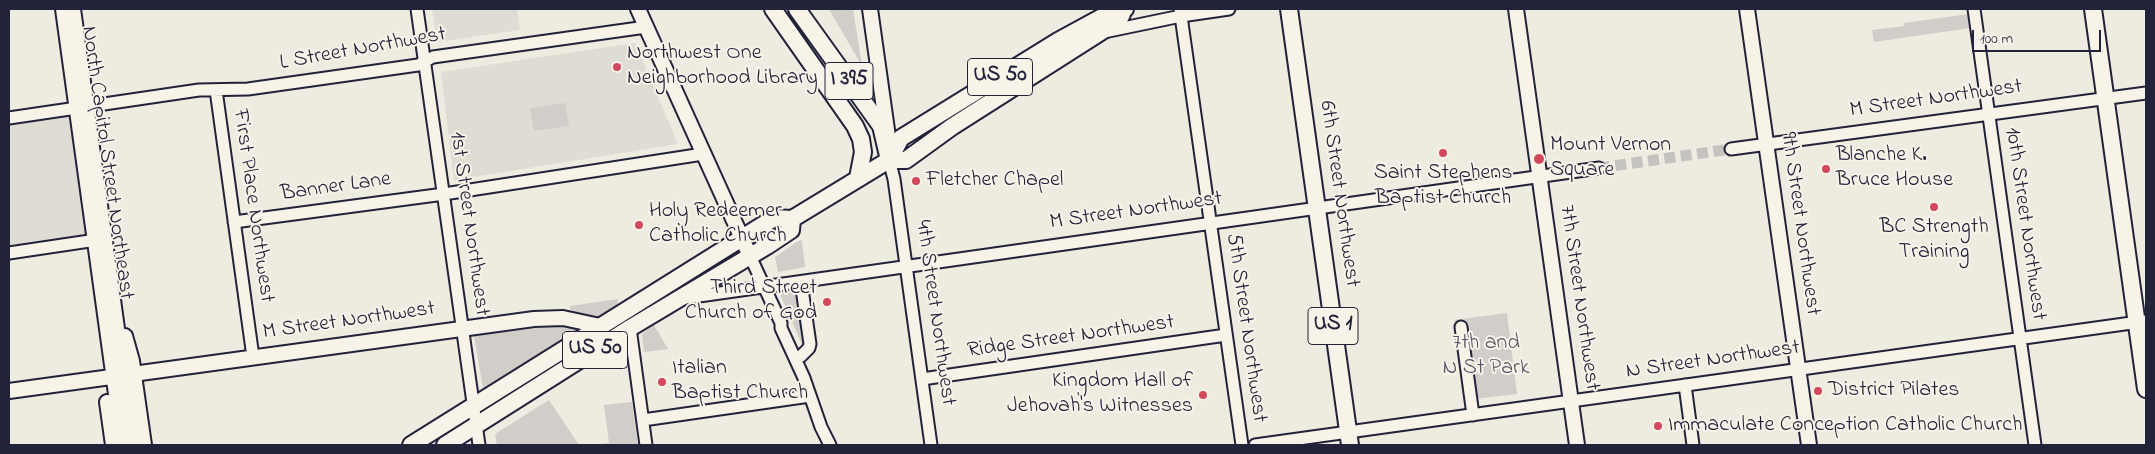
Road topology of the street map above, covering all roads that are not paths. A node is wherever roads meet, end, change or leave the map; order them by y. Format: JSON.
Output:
{"nodes":[{"id":1,"x":63,"y":9,"type":"edge"},
{"id":2,"x":73,"y":9,"type":"edge"},
{"id":3,"x":417,"y":9,"type":"edge"},
{"id":4,"x":638,"y":9,"type":"edge"},
{"id":5,"x":774,"y":9,"type":"edge"},
{"id":6,"x":797,"y":9,"type":"edge"},
{"id":7,"x":870,"y":9,"type":"edge"},
{"id":8,"x":1125,"y":9,"type":"edge"},
{"id":9,"x":1229,"y":9,"type":"edge"},
{"id":10,"x":1289,"y":9,"type":"edge"},
{"id":11,"x":1516,"y":9,"type":"edge"},
{"id":12,"x":1747,"y":9,"type":"edge"},
{"id":13,"x":1974,"y":9,"type":"edge"},
{"id":14,"x":2093,"y":9,"type":"edge"},
{"id":15,"x":1180,"y":12,"type":"edge"},
{"id":16,"x":646,"y":27,"type":"junction"},
{"id":17,"x":1099,"y":33,"type":"junction"},
{"id":18,"x":425,"y":61,"type":"junction"},
{"id":19,"x":216,"y":90,"type":"junction"},
{"id":20,"x":2146,"y":92,"type":"edge"},
{"id":21,"x":2106,"y":98,"type":"junction"},
{"id":22,"x":82,"y":107,"type":"junction"},
{"id":23,"x":1989,"y":114,"type":"junction"},
{"id":24,"x":9,"y":118,"type":"edge"},
{"id":25,"x":1767,"y":144,"type":"junction"},
{"id":26,"x":1731,"y":149,"type":"tunnel mouth"},
{"id":27,"x":703,"y":154,"type":"junction"},
{"id":28,"x":889,"y":160,"type":"junction"},
{"id":29,"x":1599,"y":168,"type":"tunnel mouth"},
{"id":30,"x":1540,"y":176,"type":"junction"},
{"id":31,"x":858,"y":178,"type":"junction"},
{"id":32,"x":444,"y":194,"type":"junction"},
{"id":33,"x":1317,"y":208,"type":"junction"},
{"id":34,"x":792,"y":219,"type":"junction"},
{"id":35,"x":234,"y":222,"type":"junction"},
{"id":36,"x":1210,"y":222,"type":"junction"},
{"id":37,"x":741,"y":238,"type":"junction"},
{"id":38,"x":100,"y":240,"type":"junction"},
{"id":39,"x":9,"y":253,"type":"edge"},
{"id":40,"x":750,"y":256,"type":"junction"},
{"id":41,"x":905,"y":266,"type":"junction"},
{"id":42,"x":801,"y":282,"type":"junction"},
{"id":43,"x":766,"y":288,"type":"junction"},
{"id":44,"x":678,"y":299,"type":"junction"},
{"id":45,"x":111,"y":322,"type":"junction"},
{"id":46,"x":2142,"y":322,"type":"edge"},
{"id":47,"x":781,"y":323,"type":"junction"},
{"id":48,"x":600,"y":326,"type":"junction"},
{"id":49,"x":1461,"y":327,"type":"dead end"},
{"id":50,"x":463,"y":328,"type":"junction"},
{"id":51,"x":630,"y":328,"type":"junction"},
{"id":52,"x":1226,"y":335,"type":"junction"},
{"id":53,"x":2020,"y":339,"type":"junction"},
{"id":54,"x":801,"y":356,"type":"junction"},
{"id":55,"x":253,"y":357,"type":"junction"},
{"id":56,"x":1798,"y":370,"type":"junction"},
{"id":57,"x":119,"y":376,"type":"junction"},
{"id":58,"x":922,"y":379,"type":"junction"},
{"id":59,"x":1685,"y":385,"type":"junction"},
{"id":60,"x":2146,"y":389,"type":"edge"},
{"id":61,"x":9,"y":391,"type":"edge"},
{"id":62,"x":810,"y":396,"type":"junction"},
{"id":63,"x":1571,"y":401,"type":"junction"},
{"id":64,"x":473,"y":406,"type":"junction"},
{"id":65,"x":1473,"y":415,"type":"junction"},
{"id":66,"x":643,"y":420,"type":"junction"},
{"id":67,"x":476,"y":425,"type":"junction"},
{"id":68,"x":821,"y":427,"type":"junction"},
{"id":69,"x":1349,"y":439,"type":"edge"},
{"id":70,"x":113,"y":445,"type":"edge"},
{"id":71,"x":123,"y":445,"type":"edge"},
{"id":72,"x":133,"y":445,"type":"edge"},
{"id":73,"x":144,"y":445,"type":"edge"},
{"id":74,"x":411,"y":445,"type":"edge"},
{"id":75,"x":445,"y":445,"type":"edge"},
{"id":76,"x":479,"y":445,"type":"edge"},
{"id":77,"x":646,"y":445,"type":"edge"},
{"id":78,"x":819,"y":445,"type":"edge"},
{"id":79,"x":830,"y":445,"type":"edge"},
{"id":80,"x":931,"y":445,"type":"edge"},
{"id":81,"x":1242,"y":445,"type":"edge"},
{"id":82,"x":1255,"y":445,"type":"edge"},
{"id":83,"x":1577,"y":445,"type":"edge"},
{"id":84,"x":1693,"y":445,"type":"edge"},
{"id":85,"x":1808,"y":445,"type":"edge"},
{"id":86,"x":2035,"y":445,"type":"edge"}],
"edges":[{"from":1,"to":22,"type":"main road","name":"North Capitol Street Northeast"},
{"from":2,"to":22,"type":"main road"},
{"from":3,"to":18,"type":"street","name":"1st Street Northwest"},
{"from":4,"to":16,"type":"main road"},
{"from":5,"to":31,"type":"highway","number":"I 395"},
{"from":6,"to":28,"type":"highway","number":"I 395"},
{"from":7,"to":28,"type":"main road","name":"4th Street Northwest"},
{"from":8,"to":17,"type":"highway","number":"US 50"},
{"from":8,"to":28,"type":"highway","number":"US 50"},
{"from":9,"to":15,"type":"street"},
{"from":10,"to":33,"type":"highway","name":"6th Street Northwest","number":"US 1"},
{"from":11,"to":30,"type":"main road","name":"7th Street Northwest"},
{"from":12,"to":25,"type":"main road","name":"9th Street Northwest"},
{"from":13,"to":23,"type":"street","name":"10th Street Northwest"},
{"from":14,"to":21,"type":"highway"},
{"from":15,"to":17,"type":"street"},
{"from":15,"to":36,"type":"street","name":"5th Street Northwest"},
{"from":16,"to":18,"type":"street","name":"L Street Northwest"},
{"from":16,"to":27,"type":"main road"},
{"from":17,"to":28,"type":"highway","number":"US 50"},
{"from":18,"to":19,"type":"street","name":"L Street Northwest"},
{"from":18,"to":32,"type":"street","name":"1st Street Northwest"},
{"from":19,"to":22,"type":"street","name":"L Street Northwest"},
{"from":19,"to":35,"type":"street","name":"First Place Northwest"},
{"from":20,"to":21,"type":"street","name":"M Street Northwest"},
{"from":21,"to":23,"type":"street","name":"M Street Northwest"},
{"from":21,"to":46,"type":"highway"},
{"from":22,"to":24,"type":"street","name":"L Street Northwest"},
{"from":22,"to":38,"type":"main road","name":"North Capitol Street Northeast"},
{"from":23,"to":25,"type":"street","name":"M Street Northwest"},
{"from":23,"to":53,"type":"street","name":"10th Street Northwest"},
{"from":25,"to":26,"type":"street","name":"M Street Northwest"},
{"from":25,"to":56,"type":"main road","name":"9th Street Northwest"},
{"from":27,"to":32,"type":"street","name":"Banner Lane"},
{"from":27,"to":37,"type":"main road"},
{"from":28,"to":31,"type":"highway","number":"US 50"},
{"from":28,"to":41,"type":"street","name":"4th Street Northwest"},
{"from":29,"to":30,"type":"street","name":"M Street Northwest"},
{"from":30,"to":33,"type":"street","name":"M Street Northwest"},
{"from":30,"to":63,"type":"main road","name":"7th Street Northwest"},
{"from":31,"to":34,"type":"highway","number":"US 50"},
{"from":32,"to":35,"type":"street","name":"Banner Lane"},
{"from":32,"to":50,"type":"street","name":"1st Street Northwest"},
{"from":33,"to":36,"type":"street","name":"M Street Northwest"},
{"from":33,"to":69,"type":"highway","name":"6th Street Northwest","number":"US 1"},
{"from":34,"to":37,"type":"highway","number":"US 50"},
{"from":34,"to":40,"type":"highway","number":"US 50"},
{"from":35,"to":55,"type":"street","name":"First Place Northwest"},
{"from":36,"to":41,"type":"street","name":"M Street Northwest"},
{"from":36,"to":52,"type":"street","name":"5th Street Northwest"},
{"from":37,"to":40,"type":"main road"},
{"from":37,"to":48,"type":"highway","number":"US 50"},
{"from":38,"to":39,"type":"street"},
{"from":38,"to":45,"type":"main road","name":"North Capitol Street Northeast"},
{"from":40,"to":43,"type":"street"},
{"from":40,"to":44,"type":"highway","number":"US 50"},
{"from":41,"to":42,"type":"street","name":"M Street Northwest"},
{"from":41,"to":58,"type":"street","name":"4th Street Northwest"},
{"from":42,"to":43,"type":"street","name":"M Street Northwest"},
{"from":42,"to":54,"type":"street"},
{"from":43,"to":44,"type":"street","name":"M Street Northwest"},
{"from":43,"to":47,"type":"street"},
{"from":44,"to":51,"type":"highway","number":"US 50"},
{"from":45,"to":57,"type":"main road"},
{"from":45,"to":57,"type":"main road","name":"North Capitol Street Northeast"},
{"from":46,"to":53,"type":"street","name":"N Street Northwest"},
{"from":46,"to":60,"type":"highway"},
{"from":47,"to":54,"type":"street"},
{"from":47,"to":62,"type":"street"},
{"from":48,"to":50,"type":"main road","name":"M Street Northwest"},
{"from":48,"to":64,"type":"highway","number":"US 50"},
{"from":49,"to":65,"type":"street"},
{"from":50,"to":55,"type":"main road","name":"M Street Northwest"},
{"from":50,"to":64,"type":"street","name":"1st Street Northwest"},
{"from":51,"to":66,"type":"street"},
{"from":51,"to":67,"type":"highway","number":"US 50"},
{"from":52,"to":58,"type":"street","name":"Ridge Street Northwest"},
{"from":52,"to":81,"type":"street","name":"5th Street Northwest"},
{"from":53,"to":56,"type":"street","name":"N Street Northwest"},
{"from":53,"to":86,"type":"street","name":"10th Street Northwest"},
{"from":54,"to":68,"type":"street"},
{"from":55,"to":57,"type":"main road","name":"M Street Northwest"},
{"from":56,"to":59,"type":"street","name":"N Street Northwest"},
{"from":56,"to":85,"type":"main road","name":"9th Street Northwest"},
{"from":57,"to":61,"type":"main road","name":"M Street Northwest"},
{"from":57,"to":70,"type":"main road","name":"North Capitol Street Northeast"},
{"from":57,"to":71,"type":"main road","name":"North Capitol Street Northeast"},
{"from":57,"to":72,"type":"main road"},
{"from":57,"to":73,"type":"main road"},
{"from":58,"to":80,"type":"street","name":"4th Street Northwest"},
{"from":59,"to":63,"type":"street","name":"N Street Northwest"},
{"from":59,"to":84,"type":"street"},
{"from":62,"to":66,"type":"street"},
{"from":62,"to":68,"type":"street"},
{"from":63,"to":65,"type":"street","name":"N Street Northwest"},
{"from":63,"to":83,"type":"main road","name":"7th Street Northwest"},
{"from":64,"to":67,"type":"street","name":"1st Street Northwest"},
{"from":64,"to":74,"type":"highway","number":"US 50"},
{"from":65,"to":69,"type":"street","name":"N Street Northwest"},
{"from":66,"to":77,"type":"street"},
{"from":67,"to":75,"type":"highway","number":"US 50"},
{"from":67,"to":76,"type":"street","name":"1st Street Northwest"},
{"from":68,"to":78,"type":"street"},
{"from":68,"to":79,"type":"street"},
{"from":69,"to":82,"type":"street","name":"N Street Northwest"}]}
